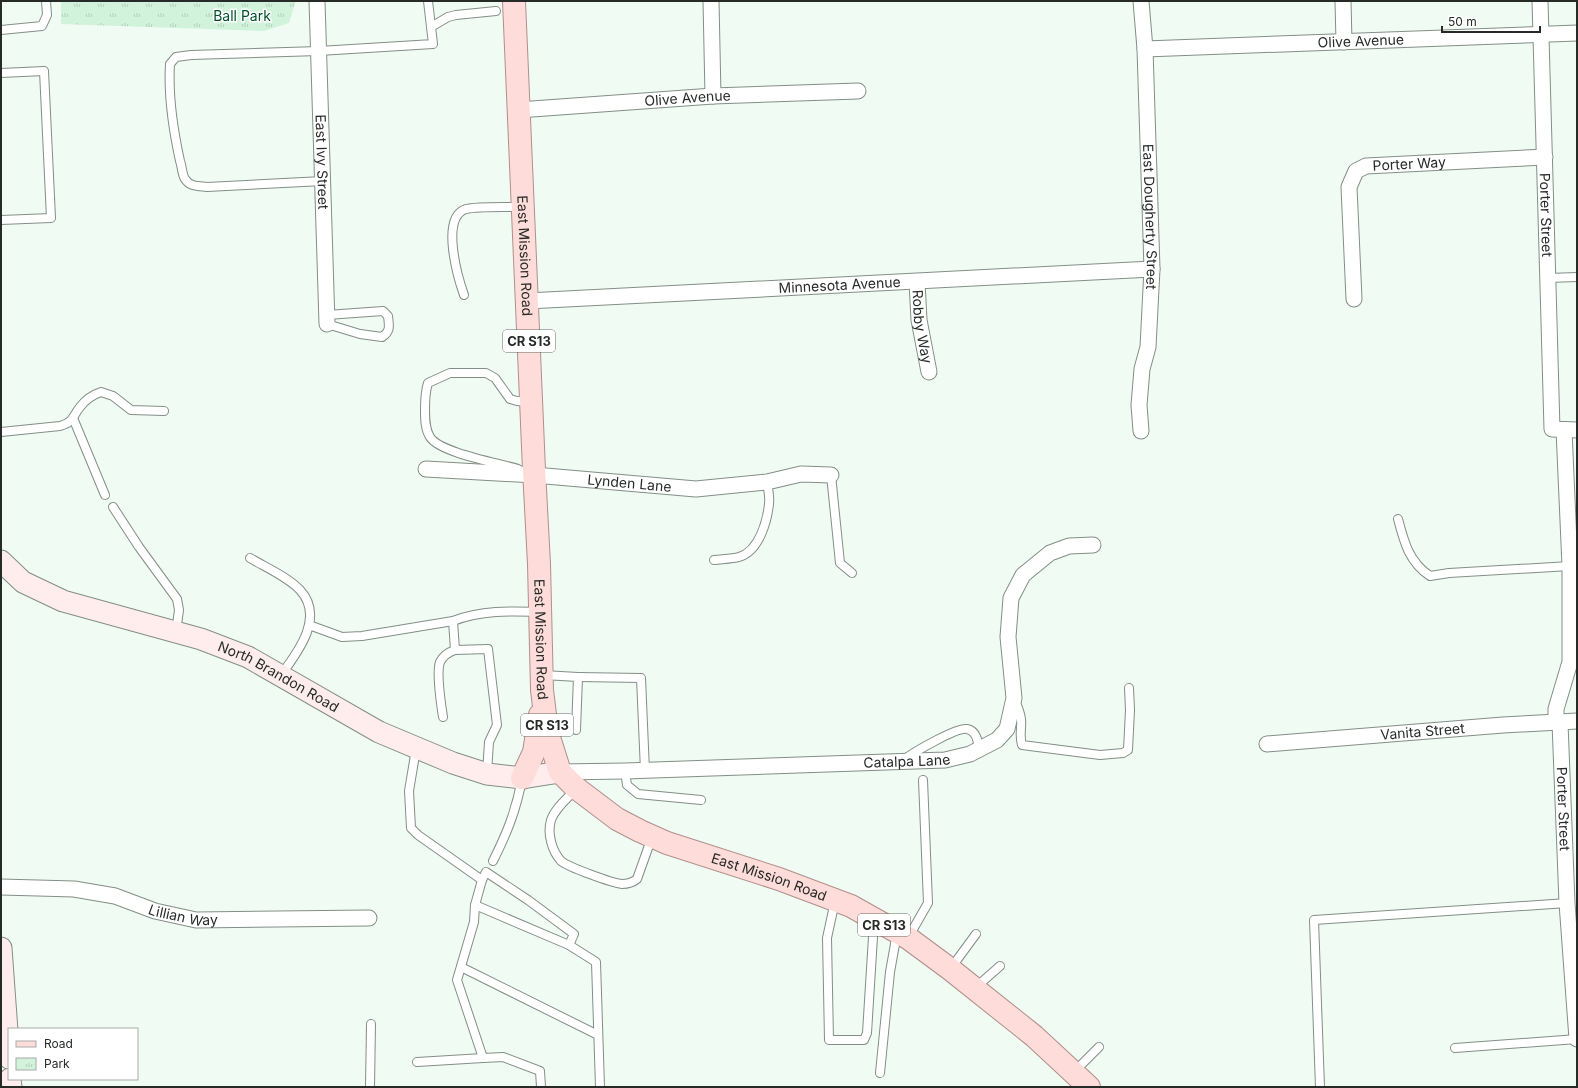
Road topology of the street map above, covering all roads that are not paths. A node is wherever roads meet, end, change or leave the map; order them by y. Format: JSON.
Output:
{"nodes":[{"id":1,"x":46,"y":1,"type":"edge"},
{"id":2,"x":316,"y":1,"type":"edge"},
{"id":3,"x":428,"y":1,"type":"edge"},
{"id":4,"x":711,"y":1,"type":"edge"},
{"id":5,"x":1140,"y":1,"type":"edge"},
{"id":6,"x":1343,"y":1,"type":"edge"},
{"id":7,"x":1540,"y":1,"type":"edge"},
{"id":8,"x":505,"y":6,"type":"edge"},
{"id":9,"x":431,"y":27,"type":"junction"},
{"id":10,"x":1,"y":30,"type":"edge"},
{"id":11,"x":1577,"y":33,"type":"edge"},
{"id":12,"x":1541,"y":35,"type":"junction"},
{"id":13,"x":1344,"y":42,"type":"junction"},
{"id":14,"x":1145,"y":49,"type":"junction"},
{"id":15,"x":318,"y":51,"type":"junction"},
{"id":16,"x":1,"y":73,"type":"edge"},
{"id":17,"x":858,"y":91,"type":"dead end"},
{"id":18,"x":713,"y":96,"type":"junction"},
{"id":19,"x":518,"y":110,"type":"junction"},
{"id":20,"x":1545,"y":157,"type":"junction"},
{"id":21,"x":323,"y":181,"type":"junction"},
{"id":22,"x":523,"y":207,"type":"junction"},
{"id":23,"x":1,"y":220,"type":"edge"},
{"id":24,"x":1152,"y":269,"type":"junction"},
{"id":25,"x":1577,"y":277,"type":"edge"},
{"id":26,"x":1548,"y":278,"type":"junction"},
{"id":27,"x":917,"y":282,"type":"junction"},
{"id":28,"x":464,"y":296,"type":"dead end"},
{"id":29,"x":1354,"y":299,"type":"dead end"},
{"id":30,"x":527,"y":302,"type":"junction"},
{"id":31,"x":327,"y":319,"type":"junction"},
{"id":32,"x":930,"y":372,"type":"dead end"},
{"id":33,"x":531,"y":402,"type":"junction"},
{"id":34,"x":164,"y":412,"type":"dead end"},
{"id":35,"x":73,"y":418,"type":"junction"},
{"id":36,"x":1564,"y":430,"type":"edge"},
{"id":37,"x":1141,"y":431,"type":"dead end"},
{"id":38,"x":1,"y":432,"type":"edge"},
{"id":39,"x":426,"y":470,"type":"dead end"},
{"id":40,"x":534,"y":473,"type":"junction"},
{"id":41,"x":831,"y":475,"type":"joint"},
{"id":42,"x":767,"y":482,"type":"junction"},
{"id":43,"x":105,"y":495,"type":"dead end"},
{"id":44,"x":113,"y":507,"type":"dead end"},
{"id":45,"x":1398,"y":519,"type":"dead end"},
{"id":46,"x":1093,"y":545,"type":"dead end"},
{"id":47,"x":250,"y":558,"type":"dead end"},
{"id":48,"x":714,"y":560,"type":"dead end"},
{"id":49,"x":1,"y":561,"type":"edge"},
{"id":50,"x":1570,"y":566,"type":"junction"},
{"id":51,"x":852,"y":573,"type":"dead end"},
{"id":52,"x":23,"y":582,"type":"junction"},
{"id":53,"x":1,"y":584,"type":"edge"},
{"id":54,"x":1574,"y":584,"type":"edge"},
{"id":55,"x":540,"y":612,"type":"junction"},
{"id":56,"x":453,"y":621,"type":"junction"},
{"id":57,"x":309,"y":625,"type":"junction"},
{"id":58,"x":176,"y":633,"type":"junction"},
{"id":59,"x":455,"y":650,"type":"junction"},
{"id":60,"x":280,"y":676,"type":"junction"},
{"id":61,"x":578,"y":677,"type":"junction"},
{"id":62,"x":542,"y":682,"type":"junction"},
{"id":63,"x":1129,"y":688,"type":"dead end"},
{"id":64,"x":1014,"y":698,"type":"junction"},
{"id":65,"x":442,"y":717,"type":"dead end"},
{"id":66,"x":1577,"y":721,"type":"edge"},
{"id":67,"x":1558,"y":723,"type":"junction"},
{"id":68,"x":576,"y":730,"type":"dead end"},
{"id":69,"x":1267,"y":744,"type":"dead end"},
{"id":70,"x":416,"y":748,"type":"junction"},
{"id":71,"x":979,"y":750,"type":"junction"},
{"id":72,"x":901,"y":761,"type":"junction"},
{"id":73,"x":645,"y":770,"type":"junction"},
{"id":74,"x":625,"y":771,"type":"junction"},
{"id":75,"x":560,"y":772,"type":"junction"},
{"id":76,"x":487,"y":774,"type":"junction"},
{"id":77,"x":522,"y":778,"type":"junction"},
{"id":78,"x":924,"y":780,"type":"dead end"},
{"id":79,"x":576,"y":788,"type":"junction"},
{"id":80,"x":701,"y":800,"type":"dead end"},
{"id":81,"x":652,"y":836,"type":"junction"},
{"id":82,"x":493,"y":861,"type":"dead end"},
{"id":83,"x":482,"y":880,"type":"junction"},
{"id":84,"x":1,"y":887,"type":"edge"},
{"id":85,"x":836,"y":900,"type":"junction"},
{"id":86,"x":1567,"y":903,"type":"junction"},
{"id":87,"x":475,"y":905,"type":"junction"},
{"id":88,"x":368,"y":918,"type":"dead end"},
{"id":89,"x":875,"y":920,"type":"junction"},
{"id":90,"x":976,"y":934,"type":"dead end"},
{"id":91,"x":902,"y":935,"type":"junction"},
{"id":92,"x":569,"y":946,"type":"junction"},
{"id":93,"x":1,"y":948,"type":"edge"},
{"id":94,"x":1000,"y":966,"type":"dead end"},
{"id":95,"x":461,"y":967,"type":"junction"},
{"id":96,"x":950,"y":969,"type":"junction"},
{"id":97,"x":975,"y":988,"type":"junction"},
{"id":98,"x":371,"y":1024,"type":"dead end"},
{"id":99,"x":598,"y":1035,"type":"junction"},
{"id":100,"x":1577,"y":1039,"type":"edge"},
{"id":101,"x":8,"y":1044,"type":"edge"},
{"id":102,"x":1099,"y":1046,"type":"dead end"},
{"id":103,"x":1455,"y":1048,"type":"dead end"},
{"id":104,"x":483,"y":1058,"type":"junction"},
{"id":105,"x":416,"y":1062,"type":"dead end"},
{"id":106,"x":880,"y":1073,"type":"dead end"},
{"id":107,"x":1082,"y":1080,"type":"edge"},
{"id":108,"x":370,"y":1087,"type":"edge"},
{"id":109,"x":541,"y":1087,"type":"edge"},
{"id":110,"x":600,"y":1087,"type":"edge"},
{"id":111,"x":1320,"y":1087,"type":"edge"}],
"edges":[{"from":1,"to":10,"type":"lane"},
{"from":2,"to":15,"type":"street","name":"East Ivy Street"},
{"from":3,"to":9,"type":"lane"},
{"from":4,"to":18,"type":"street"},
{"from":5,"to":14,"type":"street","name":"East Dougherty Street"},
{"from":6,"to":13,"type":"street"},
{"from":7,"to":12,"type":"street","name":"Porter Street"},
{"from":8,"to":9,"type":"lane"},
{"from":8,"to":19,"type":"main road","name":"East Mission Road","number":"CR S13"},
{"from":9,"to":15,"type":"lane"},
{"from":11,"to":12,"type":"street","name":"Olive Avenue"},
{"from":12,"to":13,"type":"street","name":"Olive Avenue"},
{"from":12,"to":20,"type":"street","name":"Porter Street"},
{"from":13,"to":14,"type":"street","name":"Olive Avenue"},
{"from":14,"to":24,"type":"street","name":"East Dougherty Street"},
{"from":15,"to":21,"type":"street","name":"East Ivy Street"},
{"from":15,"to":21,"type":"lane"},
{"from":16,"to":23,"type":"lane"},
{"from":17,"to":18,"type":"street","name":"Olive Avenue"},
{"from":18,"to":19,"type":"street","name":"Olive Avenue"},
{"from":19,"to":22,"type":"main road","name":"East Mission Road","number":"CR S13"},
{"from":20,"to":26,"type":"street","name":"Porter Street"},
{"from":20,"to":29,"type":"street","name":"Porter Way"},
{"from":21,"to":31,"type":"street","name":"East Ivy Street"},
{"from":22,"to":28,"type":"lane"},
{"from":22,"to":30,"type":"main road","name":"East Mission Road","number":"CR S13"},
{"from":24,"to":27,"type":"street","name":"Minnesota Avenue"},
{"from":24,"to":37,"type":"street","name":"East Dougherty Street"},
{"from":25,"to":26,"type":"lane"},
{"from":26,"to":36,"type":"street","name":"Porter Street"},
{"from":27,"to":30,"type":"street","name":"Minnesota Avenue"},
{"from":27,"to":32,"type":"street","name":"Robby Way"},
{"from":30,"to":33,"type":"main road","name":"East Mission Road","number":"CR S13"},
{"from":31,"to":31,"type":"lane"},
{"from":33,"to":40,"type":"main road","name":"East Mission Road","number":"CR S13"},
{"from":33,"to":40,"type":"lane"},
{"from":34,"to":35,"type":"lane"},
{"from":35,"to":38,"type":"lane"},
{"from":35,"to":43,"type":"lane"},
{"from":36,"to":50,"type":"street","name":"Porter Street"},
{"from":39,"to":40,"type":"street","name":"Lynden Lane"},
{"from":40,"to":42,"type":"street","name":"Lynden Lane"},
{"from":40,"to":55,"type":"main road","name":"East Mission Road","number":"CR S13"},
{"from":41,"to":42,"type":"street","name":"Lynden Lane"},
{"from":41,"to":51,"type":"lane"},
{"from":42,"to":48,"type":"lane"},
{"from":44,"to":58,"type":"lane"},
{"from":45,"to":50,"type":"lane"},
{"from":46,"to":64,"type":"street","name":"Catalpa Lane"},
{"from":47,"to":57,"type":"lane"},
{"from":49,"to":52,"type":"street","name":"North Brandon Road"},
{"from":50,"to":54,"type":"street","name":"Porter Street"},
{"from":52,"to":53,"type":"street"},
{"from":52,"to":58,"type":"street","name":"North Brandon Road"},
{"from":54,"to":67,"type":"street","name":"Porter Street"},
{"from":55,"to":56,"type":"lane"},
{"from":55,"to":62,"type":"main road","name":"East Mission Road","number":"CR S13"},
{"from":56,"to":57,"type":"lane"},
{"from":56,"to":59,"type":"lane"},
{"from":57,"to":60,"type":"lane"},
{"from":58,"to":60,"type":"street","name":"North Brandon Road"},
{"from":59,"to":65,"type":"lane"},
{"from":59,"to":76,"type":"lane"},
{"from":60,"to":70,"type":"street","name":"North Brandon Road"},
{"from":61,"to":62,"type":"lane"},
{"from":61,"to":68,"type":"lane"},
{"from":61,"to":73,"type":"lane"},
{"from":62,"to":75,"type":"main road","name":"East Mission Road","number":"CR S13"},
{"from":62,"to":77,"type":"main road"},
{"from":63,"to":64,"type":"lane"},
{"from":64,"to":71,"type":"street","name":"Catalpa Lane"},
{"from":66,"to":67,"type":"street","name":"Vanita Street"},
{"from":67,"to":69,"type":"street","name":"Vanita Street"},
{"from":67,"to":86,"type":"street","name":"Porter Street"},
{"from":70,"to":76,"type":"street","name":"North Brandon Road"},
{"from":70,"to":83,"type":"lane"},
{"from":71,"to":72,"type":"street","name":"Catalpa Lane"},
{"from":71,"to":72,"type":"lane"},
{"from":72,"to":73,"type":"street","name":"Catalpa Lane"},
{"from":73,"to":74,"type":"street","name":"Catalpa Lane"},
{"from":74,"to":75,"type":"street","name":"Catalpa Lane"},
{"from":74,"to":80,"type":"lane"},
{"from":75,"to":77,"type":"street","name":"North Brandon Road"},
{"from":75,"to":79,"type":"main road","name":"East Mission Road","number":"CR S13"},
{"from":76,"to":77,"type":"street","name":"North Brandon Road"},
{"from":77,"to":82,"type":"lane"},
{"from":78,"to":91,"type":"lane"},
{"from":79,"to":81,"type":"main road","name":"East Mission Road","number":"CR S13"},
{"from":79,"to":81,"type":"lane"},
{"from":81,"to":85,"type":"main road","name":"East Mission Road","number":"CR S13"},
{"from":83,"to":87,"type":"lane"},
{"from":83,"to":92,"type":"lane"},
{"from":84,"to":88,"type":"street","name":"Lillian Way"},
{"from":85,"to":89,"type":"main road","name":"East Mission Road","number":"CR S13"},
{"from":85,"to":89,"type":"lane"},
{"from":86,"to":100,"type":"street","name":"Porter Street"},
{"from":86,"to":111,"type":"lane"},
{"from":87,"to":92,"type":"lane"},
{"from":87,"to":95,"type":"lane"},
{"from":89,"to":91,"type":"main road","name":"East Mission Road","number":"CR S13"},
{"from":90,"to":96,"type":"lane"},
{"from":91,"to":96,"type":"main road","name":"East Mission Road","number":"CR S13"},
{"from":91,"to":106,"type":"lane"},
{"from":92,"to":99,"type":"lane"},
{"from":93,"to":101,"type":"street"},
{"from":94,"to":97,"type":"lane"},
{"from":95,"to":99,"type":"lane"},
{"from":95,"to":104,"type":"lane"},
{"from":96,"to":97,"type":"main road","name":"East Mission Road","number":"CR S13"},
{"from":97,"to":107,"type":"main road","name":"East Mission Road","number":"CR S13"},
{"from":98,"to":108,"type":"lane"},
{"from":99,"to":110,"type":"lane"},
{"from":100,"to":103,"type":"lane"},
{"from":102,"to":107,"type":"lane"},
{"from":104,"to":105,"type":"lane"},
{"from":104,"to":109,"type":"lane"}]}
